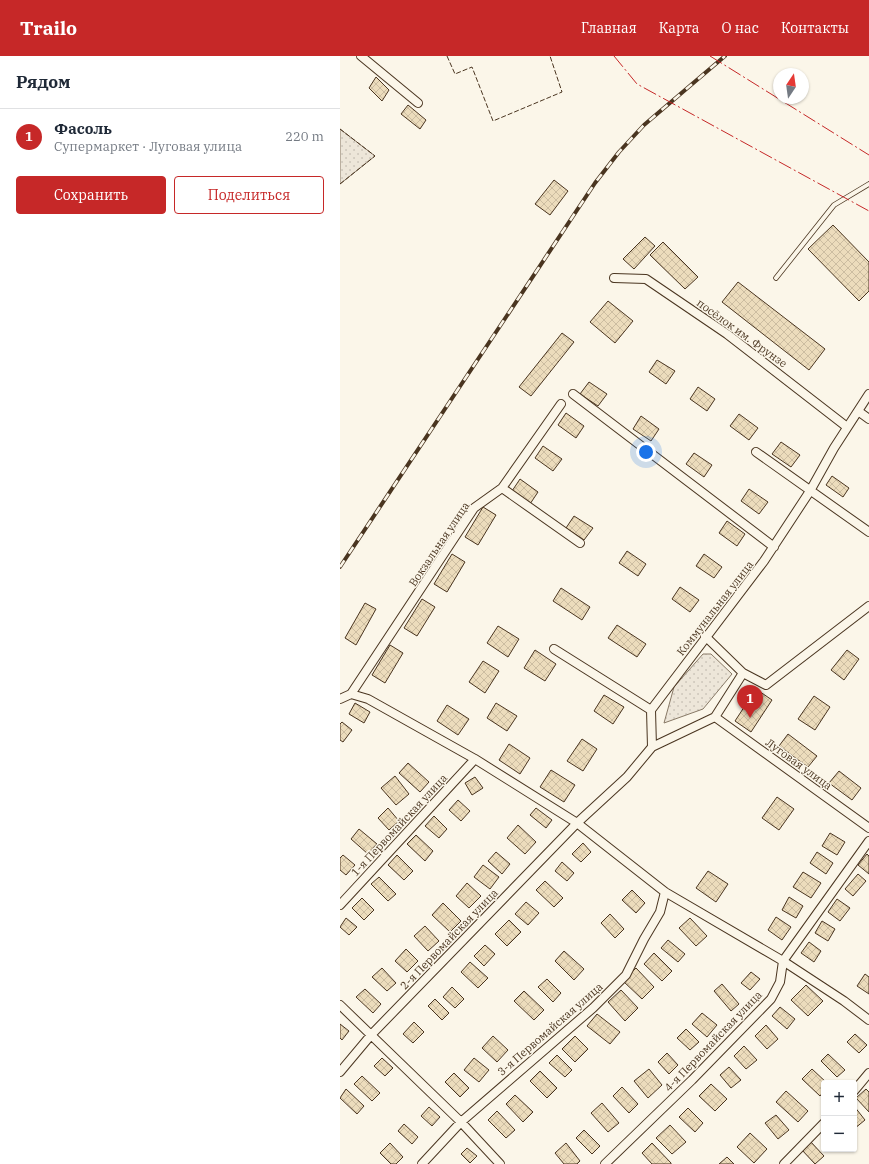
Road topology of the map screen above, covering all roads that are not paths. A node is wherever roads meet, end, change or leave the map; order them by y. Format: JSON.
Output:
{"nodes":[{"id":1,"x":361,"y":56,"type":"edge"},
{"id":2,"x":418,"y":102,"type":"dead end"},
{"id":3,"x":869,"y":184,"type":"edge"},
{"id":4,"x":614,"y":278,"type":"dead end"},
{"id":5,"x":776,"y":278,"type":"dead end"},
{"id":6,"x":573,"y":394,"type":"dead end"},
{"id":7,"x":869,"y":394,"type":"edge"},
{"id":8,"x":561,"y":404,"type":"dead end"},
{"id":9,"x":858,"y":412,"type":"junction"},
{"id":10,"x":869,"y":419,"type":"edge"},
{"id":11,"x":847,"y":428,"type":"junction"},
{"id":12,"x":756,"y":452,"type":"dead end"},
{"id":13,"x":502,"y":488,"type":"junction"},
{"id":14,"x":810,"y":491,"type":"junction"},
{"id":15,"x":869,"y":532,"type":"edge"},
{"id":16,"x":580,"y":542,"type":"dead end"},
{"id":17,"x":774,"y":547,"type":"junction"},
{"id":18,"x":869,"y":606,"type":"edge"},
{"id":19,"x":705,"y":636,"type":"junction"},
{"id":20,"x":554,"y":648,"type":"dead end"},
{"id":21,"x":744,"y":673,"type":"junction"},
{"id":22,"x":351,"y":694,"type":"junction"},
{"id":23,"x":340,"y":699,"type":"edge"},
{"id":24,"x":651,"y":710,"type":"junction"},
{"id":25,"x":715,"y":717,"type":"junction"},
{"id":26,"x":652,"y":747,"type":"junction"},
{"id":27,"x":475,"y":759,"type":"junction"},
{"id":28,"x":576,"y":823,"type":"junction"},
{"id":29,"x":869,"y":828,"type":"edge"},
{"id":30,"x":869,"y":841,"type":"edge"},
{"id":31,"x":665,"y":892,"type":"junction"},
{"id":32,"x":340,"y":906,"type":"edge"},
{"id":33,"x":782,"y":961,"type":"junction"},
{"id":34,"x":340,"y":1005,"type":"edge"},
{"id":35,"x":869,"y":1020,"type":"edge"},
{"id":36,"x":371,"y":1035,"type":"junction"},
{"id":37,"x":340,"y":1072,"type":"edge"},
{"id":38,"x":869,"y":1073,"type":"edge"},
{"id":39,"x":857,"y":1087,"type":"edge"},
{"id":40,"x":461,"y":1122,"type":"junction"},
{"id":41,"x":821,"y":1126,"type":"edge"},
{"id":42,"x":422,"y":1164,"type":"edge"},
{"id":43,"x":500,"y":1164,"type":"edge"},
{"id":44,"x":605,"y":1164,"type":"edge"},
{"id":45,"x":784,"y":1164,"type":"edge"}],
"edges":[{"from":1,"to":2,"type":"street"},
{"from":3,"to":5,"type":"lane"},
{"from":4,"to":11,"type":"street","name":"посёлок им. Фрунзе"},
{"from":6,"to":17,"type":"street"},
{"from":7,"to":9,"type":"street","name":"Коммунальная улица"},
{"from":8,"to":13,"type":"street","name":"Вокзальная улица"},
{"from":9,"to":10,"type":"street"},
{"from":9,"to":11,"type":"street","name":"Коммунальная улица"},
{"from":11,"to":14,"type":"street","name":"Коммунальная улица"},
{"from":12,"to":14,"type":"street"},
{"from":13,"to":16,"type":"street"},
{"from":13,"to":22,"type":"street","name":"Вокзальная улица"},
{"from":14,"to":15,"type":"street"},
{"from":14,"to":17,"type":"street","name":"Коммунальная улица"},
{"from":17,"to":19,"type":"street","name":"Коммунальная улица"},
{"from":18,"to":21,"type":"street"},
{"from":19,"to":21,"type":"street"},
{"from":19,"to":24,"type":"street","name":"Коммунальная улица"},
{"from":20,"to":24,"type":"street"},
{"from":21,"to":25,"type":"street"},
{"from":22,"to":23,"type":"street"},
{"from":22,"to":27,"type":"street"},
{"from":24,"to":26,"type":"street"},
{"from":25,"to":26,"type":"street"},
{"from":25,"to":29,"type":"street","name":"Луговая улица"},
{"from":26,"to":28,"type":"street"},
{"from":27,"to":28,"type":"street"},
{"from":27,"to":32,"type":"street","name":"1-я Первомайская улица"},
{"from":28,"to":31,"type":"street"},
{"from":28,"to":36,"type":"street","name":"2-я Первомайская улица"},
{"from":30,"to":33,"type":"street"},
{"from":31,"to":33,"type":"street"},
{"from":31,"to":40,"type":"street","name":"3-я Первомайская улица"},
{"from":33,"to":35,"type":"street"},
{"from":33,"to":44,"type":"street","name":"4-я Первомайская улица"},
{"from":34,"to":36,"type":"street"},
{"from":36,"to":37,"type":"street","name":"2-я Первомайская улица"},
{"from":36,"to":40,"type":"street"},
{"from":38,"to":39,"type":"street"},
{"from":40,"to":42,"type":"street","name":"3-я Первомайская улица"},
{"from":40,"to":43,"type":"street"},
{"from":41,"to":45,"type":"street"}]}
